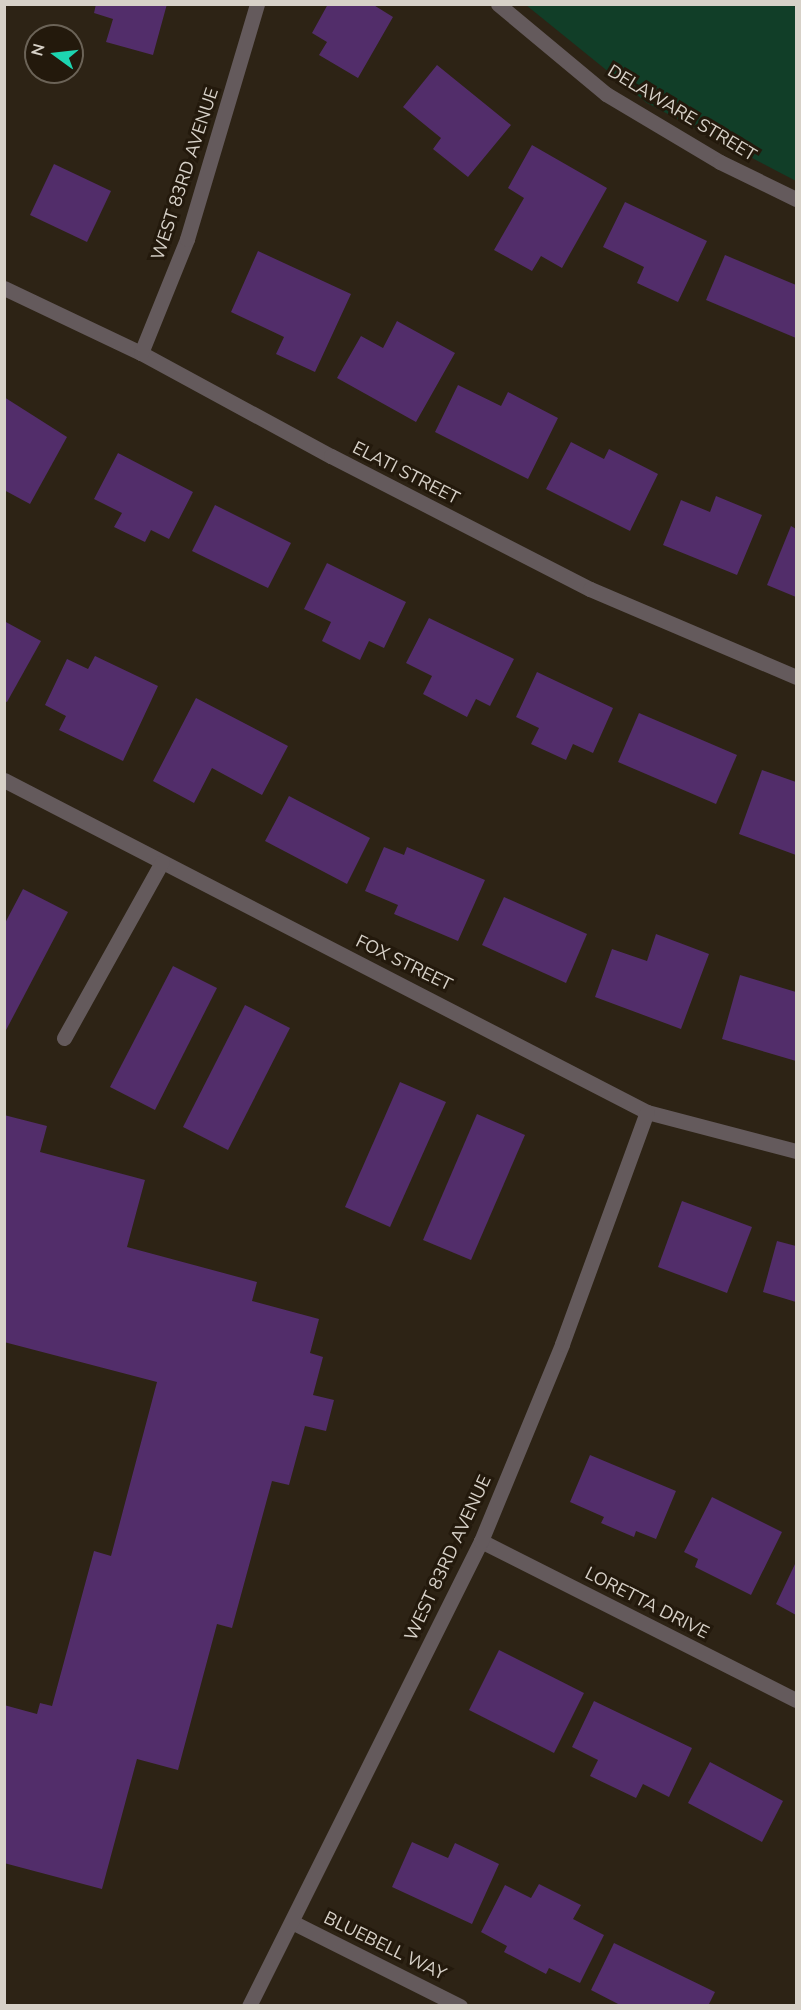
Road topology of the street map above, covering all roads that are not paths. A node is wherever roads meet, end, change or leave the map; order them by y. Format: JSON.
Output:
{"nodes":[{"id":1,"x":257,"y":4,"type":"edge"},
{"id":2,"x":498,"y":4,"type":"edge"},
{"id":3,"x":796,"y":199,"type":"edge"},
{"id":4,"x":4,"y":288,"type":"edge"},
{"id":5,"x":141,"y":353,"type":"junction"},
{"id":6,"x":796,"y":677,"type":"edge"},
{"id":7,"x":4,"y":780,"type":"edge"},
{"id":8,"x":162,"y":862,"type":"junction"},
{"id":9,"x":64,"y":1038,"type":"dead end"},
{"id":10,"x":647,"y":1112,"type":"junction"},
{"id":11,"x":796,"y":1151,"type":"edge"},
{"id":12,"x":481,"y":1541,"type":"junction"},
{"id":13,"x":796,"y":1700,"type":"edge"},
{"id":14,"x":292,"y":1922,"type":"junction"},
{"id":15,"x":249,"y":2006,"type":"edge"},
{"id":16,"x":460,"y":2006,"type":"edge"}],
"edges":[{"from":1,"to":5,"type":"street","name":"WEST 83RD AVENUE"},
{"from":2,"to":3,"type":"street","name":"DELAWARE STREET"},
{"from":4,"to":5,"type":"street","name":"ELATI STREET"},
{"from":5,"to":6,"type":"street","name":"ELATI STREET"},
{"from":7,"to":8,"type":"street","name":"FOX STREET"},
{"from":8,"to":9,"type":"street"},
{"from":8,"to":10,"type":"street","name":"FOX STREET"},
{"from":10,"to":11,"type":"street","name":"FOX STREET"},
{"from":10,"to":12,"type":"street","name":"WEST 83RD AVENUE"},
{"from":12,"to":13,"type":"street","name":"LORETTA DRIVE"},
{"from":12,"to":14,"type":"street","name":"WEST 83RD AVENUE"},
{"from":14,"to":15,"type":"street","name":"WEST 83RD AVENUE"},
{"from":14,"to":16,"type":"street","name":"BLUEBELL WAY"}]}
